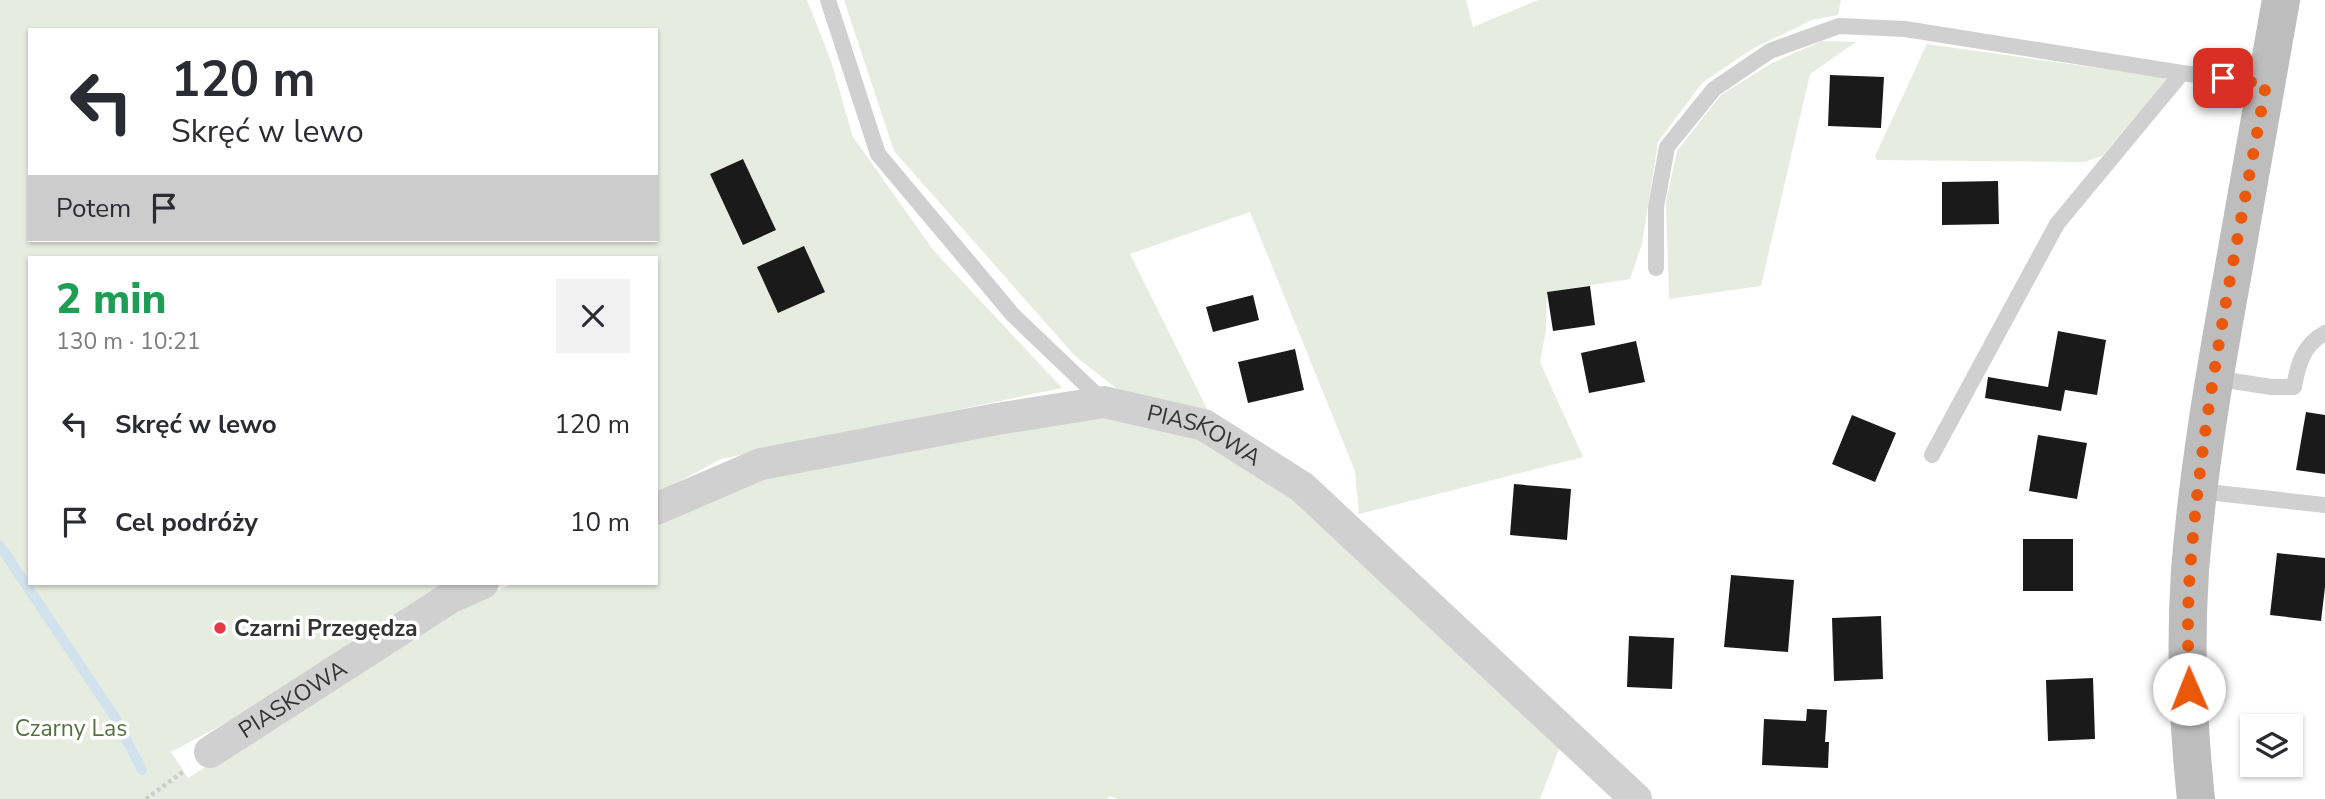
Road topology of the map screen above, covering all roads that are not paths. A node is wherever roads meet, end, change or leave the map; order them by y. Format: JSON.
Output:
{"nodes":[{"id":1,"x":828,"y":0,"type":"edge"},
{"id":2,"x":2281,"y":0,"type":"edge"},
{"id":3,"x":2182,"y":73,"type":"junction"},
{"id":4,"x":2266,"y":84,"type":"junction"},
{"id":5,"x":1656,"y":268,"type":"dead end"},
{"id":6,"x":2325,"y":333,"type":"edge"},
{"id":7,"x":2214,"y":379,"type":"junction"},
{"id":8,"x":1104,"y":402,"type":"junction"},
{"id":9,"x":1932,"y":455,"type":"dead end"},
{"id":10,"x":2198,"y":491,"type":"junction"},
{"id":11,"x":2325,"y":505,"type":"edge"},
{"id":12,"x":658,"y":508,"type":"edge"},
{"id":13,"x":478,"y":585,"type":"edge"},
{"id":14,"x":210,"y":752,"type":"road end"},
{"id":15,"x":1636,"y":799,"type":"edge"},
{"id":16,"x":2196,"y":799,"type":"edge"}],
"edges":[{"from":1,"to":8,"type":"lane"},
{"from":2,"to":4,"type":"main road"},
{"from":3,"to":4,"type":"lane"},
{"from":3,"to":5,"type":"lane"},
{"from":3,"to":9,"type":"lane"},
{"from":4,"to":7,"type":"main road"},
{"from":6,"to":7,"type":"lane"},
{"from":7,"to":10,"type":"main road"},
{"from":8,"to":12,"type":"street","name":"PIASKOWA"},
{"from":8,"to":15,"type":"street","name":"PIASKOWA"},
{"from":10,"to":11,"type":"lane"},
{"from":10,"to":16,"type":"main road"},
{"from":13,"to":14,"type":"street","name":"PIASKOWA"}]}
